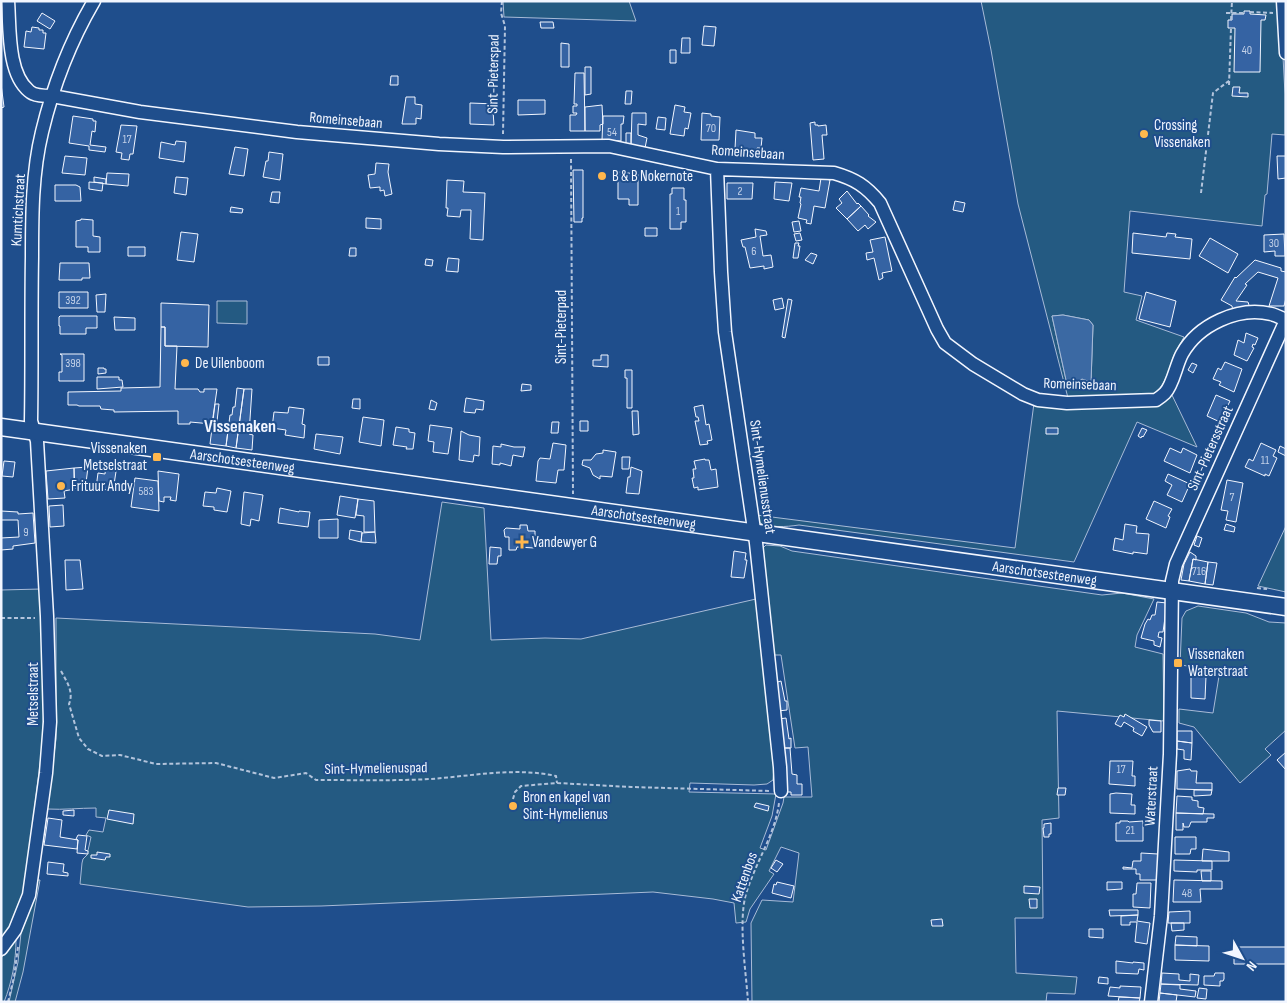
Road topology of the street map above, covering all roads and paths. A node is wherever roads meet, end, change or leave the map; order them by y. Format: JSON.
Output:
{"nodes":[{"id":1,"x":8,"y":1,"type":"edge"},
{"id":2,"x":94,"y":1,"type":"edge"},
{"id":3,"x":502,"y":1,"type":"edge"},
{"id":4,"x":1232,"y":1,"type":"edge"},
{"id":5,"x":1283,"y":7,"type":"edge"},
{"id":6,"x":1231,"y":12,"type":"junction"},
{"id":7,"x":1244,"y":12,"type":"dead end"},
{"id":8,"x":1250,"y":12,"type":"dead end"},
{"id":9,"x":1226,"y":13,"type":"dead end"},
{"id":10,"x":1231,"y":20,"type":"dead end"},
{"id":11,"x":1230,"y":28,"type":"dead end"},
{"id":12,"x":1286,"y":52,"type":"edge"},
{"id":13,"x":1230,"y":80,"type":"junction"},
{"id":14,"x":1229,"y":85,"type":"dead end"},
{"id":15,"x":52,"y":96,"type":"junction"},
{"id":16,"x":571,"y":146,"type":"junction"},
{"id":17,"x":503,"y":147,"type":"junction"},
{"id":18,"x":717,"y":168,"type":"junction"},
{"id":19,"x":1201,"y":193,"type":"dead end"},
{"id":20,"x":1286,"y":320,"type":"edge"},
{"id":21,"x":1,"y":427,"type":"edge"},
{"id":22,"x":34,"y":432,"type":"junction"},
{"id":23,"x":573,"y":507,"type":"junction"},
{"id":24,"x":755,"y":532,"type":"junction"},
{"id":25,"x":1173,"y":591,"type":"junction"},
{"id":26,"x":1286,"y":607,"type":"edge"},
{"id":27,"x":47,"y":616,"type":"junction"},
{"id":28,"x":1,"y":618,"type":"edge"},
{"id":29,"x":49,"y":660,"type":"junction"},
{"id":30,"x":557,"y":783,"type":"junction"},
{"id":31,"x":780,"y":791,"type":"junction"},
{"id":32,"x":513,"y":799,"type":"dead end"},
{"id":33,"x":16,"y":930,"type":"junction"},
{"id":34,"x":1,"y":949,"type":"edge"},
{"id":35,"x":8,"y":1002,"type":"edge"},
{"id":36,"x":748,"y":1002,"type":"edge"},
{"id":37,"x":1151,"y":1002,"type":"edge"}],
"edges":[{"from":1,"to":15,"type":"street","name":"Romeinsebaan"},
{"from":2,"to":15,"type":"street","name":"Kumtichstraat"},
{"from":3,"to":17,"type":"path","name":"Sint-Pieterspad"},
{"from":4,"to":6,"type":"path"},
{"from":5,"to":8,"type":"path"},
{"from":5,"to":12,"type":"street"},
{"from":6,"to":7,"type":"path"},
{"from":6,"to":9,"type":"path"},
{"from":6,"to":10,"type":"path"},
{"from":11,"to":13,"type":"path"},
{"from":13,"to":14,"type":"path"},
{"from":13,"to":19,"type":"path"},
{"from":15,"to":17,"type":"street","name":"Romeinsebaan"},
{"from":15,"to":22,"type":"street","name":"Kumtichstraat"},
{"from":16,"to":17,"type":"street","name":"Romeinsebaan"},
{"from":16,"to":18,"type":"street","name":"Romeinsebaan"},
{"from":16,"to":23,"type":"path","name":"Sint-Pieterpad"},
{"from":18,"to":20,"type":"street","name":"Romeinsebaan"},
{"from":18,"to":24,"type":"street","name":"Sint-Hymelienusstraat"},
{"from":20,"to":25,"type":"street","name":"Sint-Pietersstraat"},
{"from":21,"to":22,"type":"main road","name":"Aarschotsesteenweg"},
{"from":22,"to":23,"type":"main road","name":"Aarschotsesteenweg"},
{"from":22,"to":27,"type":"street","name":"Metselstraat"},
{"from":23,"to":24,"type":"main road","name":"Aarschotsesteenweg"},
{"from":24,"to":25,"type":"main road","name":"Aarschotsesteenweg"},
{"from":24,"to":31,"type":"street","name":"Sint-Hymelienusstraat"},
{"from":25,"to":26,"type":"main road","name":"Aarschotsesteenweg"},
{"from":25,"to":37,"type":"street","name":"Waterstraat"},
{"from":27,"to":28,"type":"path"},
{"from":27,"to":29,"type":"street","name":"Metselstraat"},
{"from":29,"to":30,"type":"path","name":"Sint-Hymelienuspad"},
{"from":29,"to":33,"type":"street","name":"Metselstraat"},
{"from":30,"to":31,"type":"path"},
{"from":30,"to":32,"type":"path"},
{"from":31,"to":36,"type":"path","name":"Kattenbos"},
{"from":33,"to":34,"type":"street","name":"Metselstraat"},
{"from":33,"to":35,"type":"path"}]}
